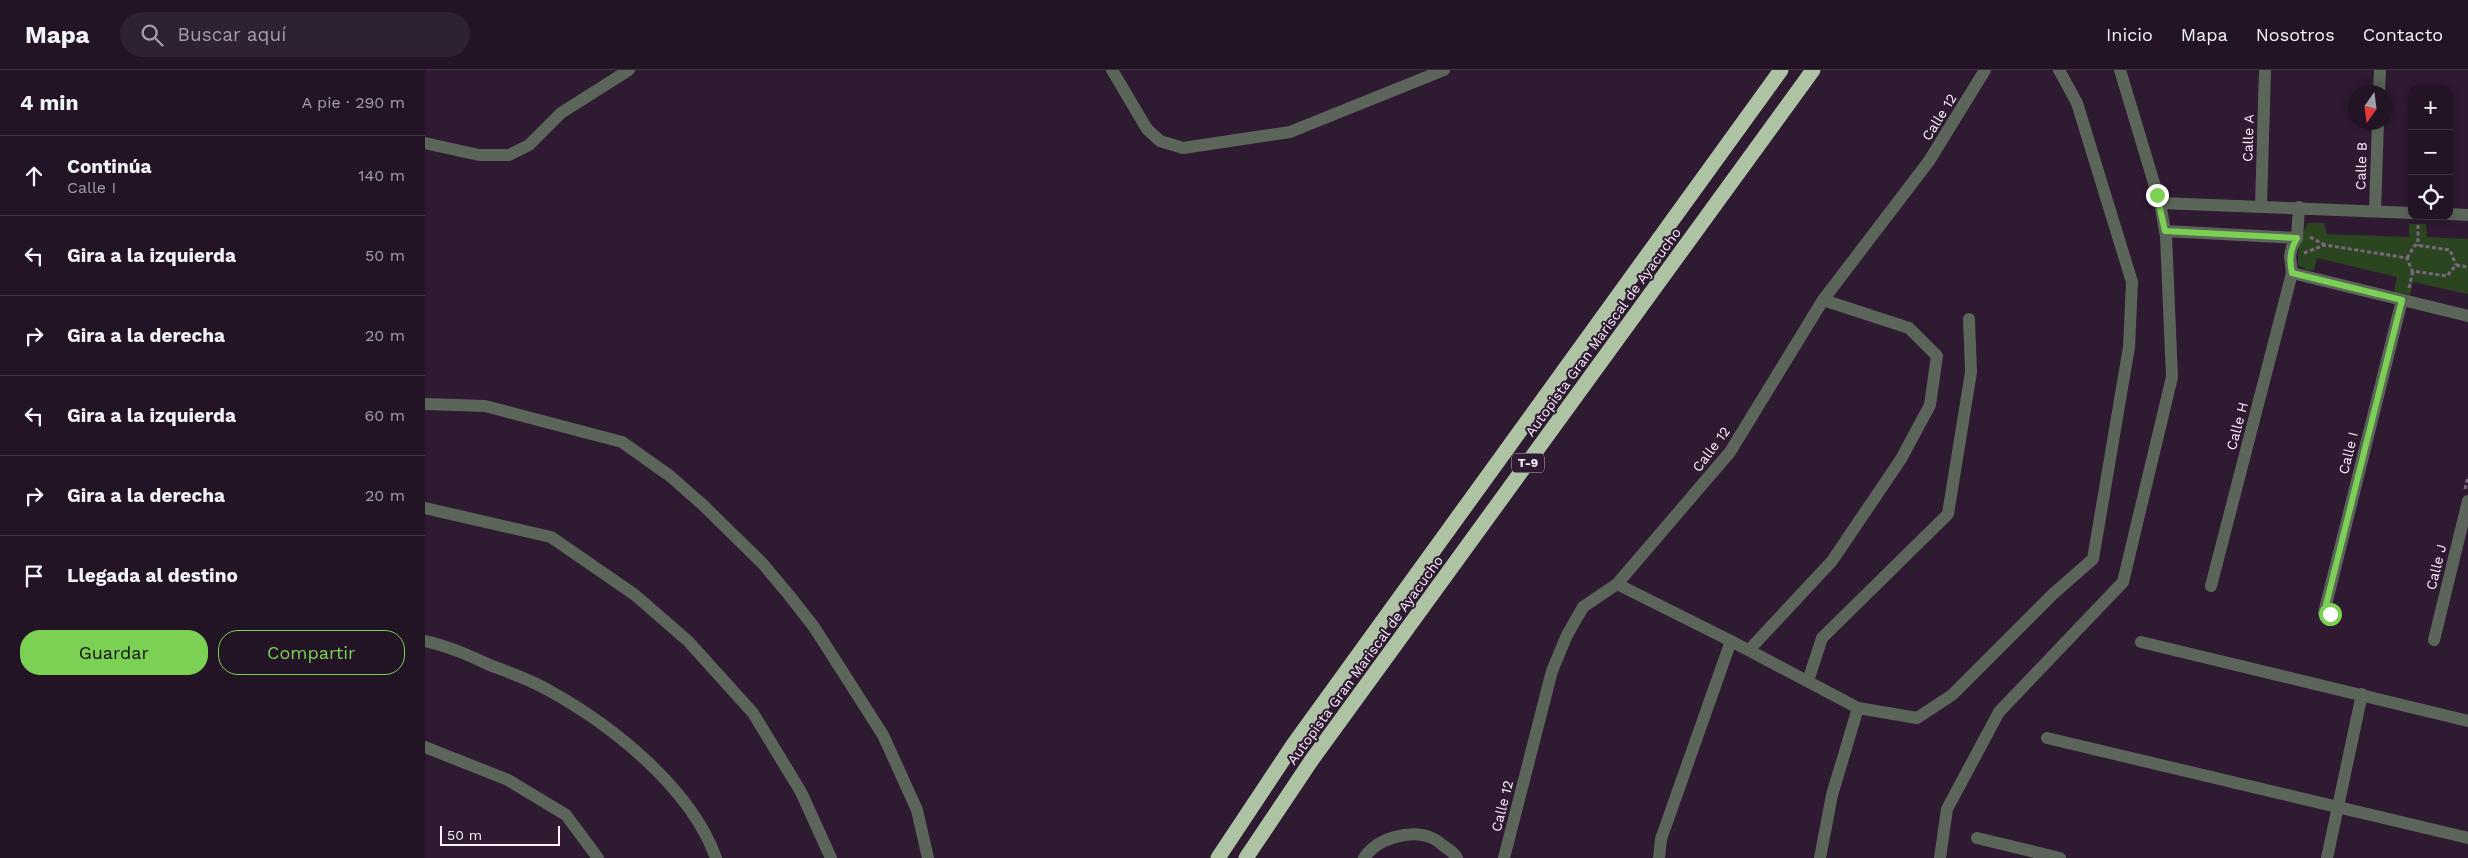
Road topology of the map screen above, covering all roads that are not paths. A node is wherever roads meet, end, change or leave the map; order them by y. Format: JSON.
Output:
{"nodes":[{"id":1,"x":629,"y":70,"type":"edge"},
{"id":2,"x":1112,"y":70,"type":"edge"},
{"id":3,"x":1444,"y":70,"type":"edge"},
{"id":4,"x":1781,"y":70,"type":"edge"},
{"id":5,"x":1813,"y":70,"type":"edge"},
{"id":6,"x":1985,"y":70,"type":"edge"},
{"id":7,"x":2059,"y":70,"type":"edge"},
{"id":8,"x":2120,"y":70,"type":"edge"},
{"id":9,"x":2265,"y":70,"type":"edge"},
{"id":10,"x":2380,"y":70,"type":"edge"},
{"id":11,"x":2379,"y":85,"type":"edge"},
{"id":12,"x":2378,"y":130,"type":"edge"},
{"id":13,"x":425,"y":143,"type":"edge"},
{"id":14,"x":2160,"y":203,"type":"junction"},
{"id":15,"x":2261,"y":206,"type":"junction"},
{"id":16,"x":2299,"y":207,"type":"junction"},
{"id":17,"x":2375,"y":211,"type":"junction"},
{"id":18,"x":2408,"y":212,"type":"edge"},
{"id":19,"x":2453,"y":214,"type":"edge"},
{"id":20,"x":2468,"y":215,"type":"edge"},
{"id":21,"x":2165,"y":231,"type":"junction"},
{"id":22,"x":2301,"y":236,"type":"junction"},
{"id":23,"x":2292,"y":273,"type":"junction"},
{"id":24,"x":2405,"y":297,"type":"junction"},
{"id":25,"x":1823,"y":300,"type":"junction"},
{"id":26,"x":2468,"y":316,"type":"edge"},
{"id":27,"x":1969,"y":319,"type":"dead end"},
{"id":28,"x":425,"y":404,"type":"edge"},
{"id":29,"x":2468,"y":501,"type":"edge"},
{"id":30,"x":425,"y":508,"type":"edge"},
{"id":31,"x":1617,"y":584,"type":"junction"},
{"id":32,"x":2211,"y":586,"type":"dead end"},
{"id":33,"x":2324,"y":613,"type":"dead end"},
{"id":34,"x":1731,"y":640,"type":"junction"},
{"id":35,"x":2434,"y":640,"type":"dead end"},
{"id":36,"x":425,"y":641,"type":"edge"},
{"id":37,"x":2141,"y":642,"type":"dead end"},
{"id":38,"x":1749,"y":650,"type":"junction"},
{"id":39,"x":1808,"y":681,"type":"junction"},
{"id":40,"x":2362,"y":694,"type":"junction"},
{"id":41,"x":1858,"y":708,"type":"junction"},
{"id":42,"x":2468,"y":721,"type":"edge"},
{"id":43,"x":2047,"y":738,"type":"dead end"},
{"id":44,"x":425,"y":747,"type":"edge"},
{"id":45,"x":2338,"y":807,"type":"junction"},
{"id":46,"x":1977,"y":838,"type":"dead end"},
{"id":47,"x":2468,"y":838,"type":"edge"},
{"id":48,"x":598,"y":858,"type":"edge"},
{"id":49,"x":717,"y":858,"type":"edge"},
{"id":50,"x":831,"y":858,"type":"edge"},
{"id":51,"x":928,"y":858,"type":"edge"},
{"id":52,"x":1218,"y":858,"type":"edge"},
{"id":53,"x":1246,"y":858,"type":"edge"},
{"id":54,"x":1364,"y":858,"type":"edge"},
{"id":55,"x":1457,"y":858,"type":"edge"},
{"id":56,"x":1504,"y":858,"type":"edge"},
{"id":57,"x":1659,"y":858,"type":"edge"},
{"id":58,"x":1821,"y":858,"type":"edge"},
{"id":59,"x":1940,"y":858,"type":"edge"},
{"id":60,"x":2060,"y":858,"type":"edge"},
{"id":61,"x":2327,"y":858,"type":"edge"}],
"edges":[{"from":1,"to":13,"type":"street"},
{"from":2,"to":3,"type":"street"},
{"from":4,"to":52,"type":"highway","name":"Autopista Gran Mariscal de Ayacucho","number":"T-9"},
{"from":5,"to":53,"type":"highway","name":"Autopista Gran Mariscal de Ayacucho","number":"T-9"},
{"from":6,"to":25,"type":"street","name":"Calle 12"},
{"from":7,"to":41,"type":"street"},
{"from":8,"to":14,"type":"street"},
{"from":9,"to":15,"type":"street","name":"Calle A"},
{"from":10,"to":11,"type":"street"},
{"from":12,"to":17,"type":"street","name":"Calle B"},
{"from":14,"to":15,"type":"street"},
{"from":14,"to":21,"type":"street"},
{"from":15,"to":16,"type":"street"},
{"from":16,"to":17,"type":"street"},
{"from":16,"to":22,"type":"street","name":"Calle H"},
{"from":17,"to":18,"type":"street"},
{"from":19,"to":20,"type":"street"},
{"from":21,"to":22,"type":"street"},
{"from":21,"to":59,"type":"street"},
{"from":22,"to":23,"type":"street","name":"Calle H"},
{"from":23,"to":24,"type":"street"},
{"from":23,"to":32,"type":"street","name":"Calle H"},
{"from":24,"to":26,"type":"street"},
{"from":24,"to":33,"type":"street","name":"Calle I"},
{"from":25,"to":31,"type":"street","name":"Calle 12"},
{"from":25,"to":38,"type":"street"},
{"from":27,"to":39,"type":"street"},
{"from":28,"to":51,"type":"street"},
{"from":29,"to":35,"type":"street","name":"Calle J"},
{"from":30,"to":50,"type":"street"},
{"from":31,"to":34,"type":"street"},
{"from":31,"to":56,"type":"street","name":"Calle 12"},
{"from":34,"to":38,"type":"street"},
{"from":34,"to":57,"type":"street"},
{"from":36,"to":49,"type":"street"},
{"from":37,"to":40,"type":"street"},
{"from":38,"to":39,"type":"street"},
{"from":39,"to":41,"type":"street"},
{"from":40,"to":42,"type":"street"},
{"from":40,"to":45,"type":"street"},
{"from":41,"to":58,"type":"street"},
{"from":43,"to":45,"type":"street"},
{"from":44,"to":48,"type":"street"},
{"from":45,"to":47,"type":"street"},
{"from":45,"to":61,"type":"street"},
{"from":46,"to":60,"type":"street"},
{"from":54,"to":55,"type":"street"}]}
